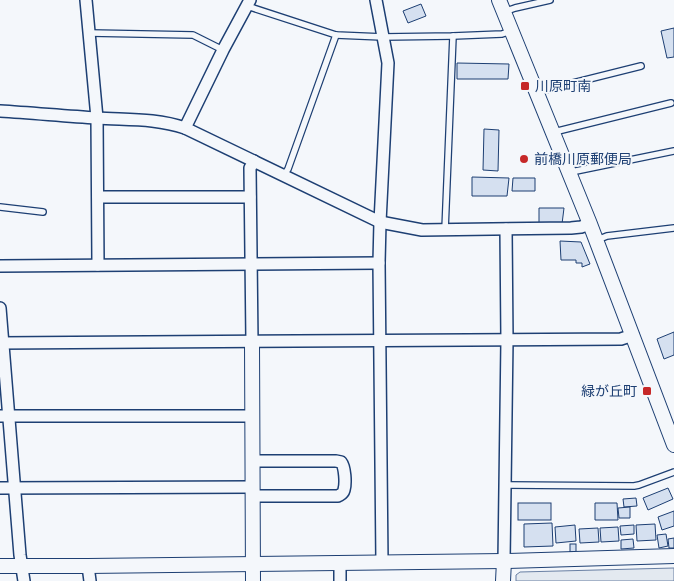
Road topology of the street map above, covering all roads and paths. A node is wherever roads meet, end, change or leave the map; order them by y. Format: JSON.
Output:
{"nodes":[{"id":1,"x":86,"y":0,"type":"edge"},
{"id":2,"x":376,"y":0,"type":"edge"},
{"id":3,"x":550,"y":0,"type":"edge"},
{"id":4,"x":248,"y":3,"type":"edge"},
{"id":5,"x":502,"y":6,"type":"edge"},
{"id":6,"x":511,"y":31,"type":"junction"},
{"id":7,"x":90,"y":33,"type":"junction"},
{"id":8,"x":336,"y":35,"type":"junction"},
{"id":9,"x":453,"y":36,"type":"junction"},
{"id":10,"x":383,"y":37,"type":"junction"},
{"id":11,"x":223,"y":50,"type":"junction"},
{"id":12,"x":641,"y":66,"type":"dead end"},
{"id":13,"x":536,"y":93,"type":"junction"},
{"id":14,"x":671,"y":103,"type":"dead end"},
{"id":15,"x":0,"y":111,"type":"edge"},
{"id":16,"x":97,"y":118,"type":"junction"},
{"id":17,"x":185,"y":128,"type":"junction"},
{"id":18,"x":552,"y":132,"type":"junction"},
{"id":19,"x":674,"y":151,"type":"edge"},
{"id":20,"x":254,"y":161,"type":"junction"},
{"id":21,"x":569,"y":174,"type":"junction"},
{"id":22,"x":284,"y":175,"type":"junction"},
{"id":23,"x":98,"y":197,"type":"junction"},
{"id":24,"x":250,"y":197,"type":"junction"},
{"id":25,"x":0,"y":207,"type":"edge"},
{"id":26,"x":43,"y":212,"type":"dead end"},
{"id":27,"x":380,"y":222,"type":"junction"},
{"id":28,"x":590,"y":224,"type":"junction"},
{"id":29,"x":674,"y":228,"type":"edge"},
{"id":30,"x":506,"y":229,"type":"junction"},
{"id":31,"x":445,"y":230,"type":"junction"},
{"id":32,"x":596,"y":241,"type":"junction"},
{"id":33,"x":251,"y":264,"type":"junction"},
{"id":34,"x":379,"y":264,"type":"junction"},
{"id":35,"x":98,"y":265,"type":"junction"},
{"id":36,"x":0,"y":266,"type":"edge"},
{"id":37,"x":0,"y":308,"type":"edge"},
{"id":38,"x":632,"y":335,"type":"junction"},
{"id":39,"x":507,"y":340,"type":"junction"},
{"id":40,"x":380,"y":341,"type":"junction"},
{"id":41,"x":252,"y":342,"type":"junction"},
{"id":42,"x":2,"y":343,"type":"edge"},
{"id":43,"x":4,"y":416,"type":"edge"},
{"id":44,"x":252,"y":416,"type":"junction"},
{"id":45,"x":674,"y":445,"type":"edge"},
{"id":46,"x":253,"y":461,"type":"junction"},
{"id":47,"x":674,"y":472,"type":"edge"},
{"id":48,"x":506,"y":485,"type":"junction"},
{"id":49,"x":0,"y":488,"type":"edge"},
{"id":50,"x":15,"y":488,"type":"junction"},
{"id":51,"x":252,"y":492,"type":"junction"},
{"id":52,"x":674,"y":556,"type":"edge"},
{"id":53,"x":504,"y":562,"type":"junction"},
{"id":54,"x":382,"y":563,"type":"junction"},
{"id":55,"x":254,"y":564,"type":"junction"},
{"id":56,"x":340,"y":564,"type":"junction"},
{"id":57,"x":0,"y":566,"type":"edge"},
{"id":58,"x":22,"y":566,"type":"junction"},
{"id":59,"x":88,"y":566,"type":"junction"},
{"id":60,"x":24,"y":581,"type":"edge"},
{"id":61,"x":90,"y":581,"type":"edge"},
{"id":62,"x":254,"y":581,"type":"edge"},
{"id":63,"x":340,"y":581,"type":"edge"},
{"id":64,"x":503,"y":581,"type":"edge"}],
"edges":[{"from":1,"to":7,"type":"street"},
{"from":2,"to":10,"type":"street"},
{"from":3,"to":5,"type":"lane"},
{"from":4,"to":8,"type":"lane"},
{"from":4,"to":11,"type":"street"},
{"from":5,"to":6,"type":"street"},
{"from":6,"to":9,"type":"lane"},
{"from":6,"to":13,"type":"street"},
{"from":7,"to":11,"type":"lane"},
{"from":7,"to":16,"type":"street"},
{"from":8,"to":10,"type":"lane"},
{"from":8,"to":22,"type":"lane"},
{"from":9,"to":10,"type":"lane"},
{"from":9,"to":31,"type":"lane"},
{"from":10,"to":27,"type":"street"},
{"from":11,"to":17,"type":"street"},
{"from":12,"to":13,"type":"lane"},
{"from":13,"to":18,"type":"street"},
{"from":14,"to":18,"type":"lane"},
{"from":15,"to":16,"type":"street"},
{"from":16,"to":17,"type":"street"},
{"from":16,"to":23,"type":"street"},
{"from":17,"to":20,"type":"street"},
{"from":18,"to":21,"type":"street"},
{"from":19,"to":21,"type":"lane"},
{"from":20,"to":22,"type":"street"},
{"from":20,"to":24,"type":"street"},
{"from":21,"to":28,"type":"street"},
{"from":22,"to":27,"type":"street"},
{"from":23,"to":24,"type":"street"},
{"from":23,"to":35,"type":"street"},
{"from":24,"to":33,"type":"street"},
{"from":25,"to":26,"type":"lane"},
{"from":27,"to":31,"type":"street"},
{"from":27,"to":34,"type":"street"},
{"from":28,"to":30,"type":"street"},
{"from":28,"to":32,"type":"street"},
{"from":29,"to":32,"type":"lane"},
{"from":30,"to":31,"type":"street"},
{"from":30,"to":39,"type":"street"},
{"from":32,"to":38,"type":"street"},
{"from":33,"to":34,"type":"street"},
{"from":33,"to":35,"type":"street"},
{"from":33,"to":41,"type":"street"},
{"from":34,"to":40,"type":"street"},
{"from":35,"to":36,"type":"street"},
{"from":37,"to":42,"type":"street"},
{"from":38,"to":39,"type":"street"},
{"from":38,"to":45,"type":"street"},
{"from":39,"to":40,"type":"street"},
{"from":39,"to":48,"type":"street"},
{"from":40,"to":41,"type":"street"},
{"from":40,"to":54,"type":"street"},
{"from":41,"to":42,"type":"street"},
{"from":41,"to":44,"type":"street"},
{"from":42,"to":43,"type":"street"},
{"from":43,"to":44,"type":"street"},
{"from":43,"to":50,"type":"street"},
{"from":44,"to":46,"type":"street"},
{"from":46,"to":51,"type":"street"},
{"from":46,"to":51,"type":"street"},
{"from":47,"to":48,"type":"lane"},
{"from":48,"to":53,"type":"street"},
{"from":49,"to":50,"type":"street"},
{"from":50,"to":51,"type":"street"},
{"from":50,"to":58,"type":"street"},
{"from":51,"to":55,"type":"street"},
{"from":52,"to":53,"type":"street"},
{"from":53,"to":54,"type":"street"},
{"from":53,"to":64,"type":"street"},
{"from":54,"to":56,"type":"street"},
{"from":55,"to":56,"type":"street"},
{"from":55,"to":59,"type":"street"},
{"from":55,"to":62,"type":"street"},
{"from":56,"to":63,"type":"street"},
{"from":57,"to":58,"type":"street"},
{"from":58,"to":59,"type":"street"},
{"from":58,"to":60,"type":"street"},
{"from":59,"to":61,"type":"street"}]}
